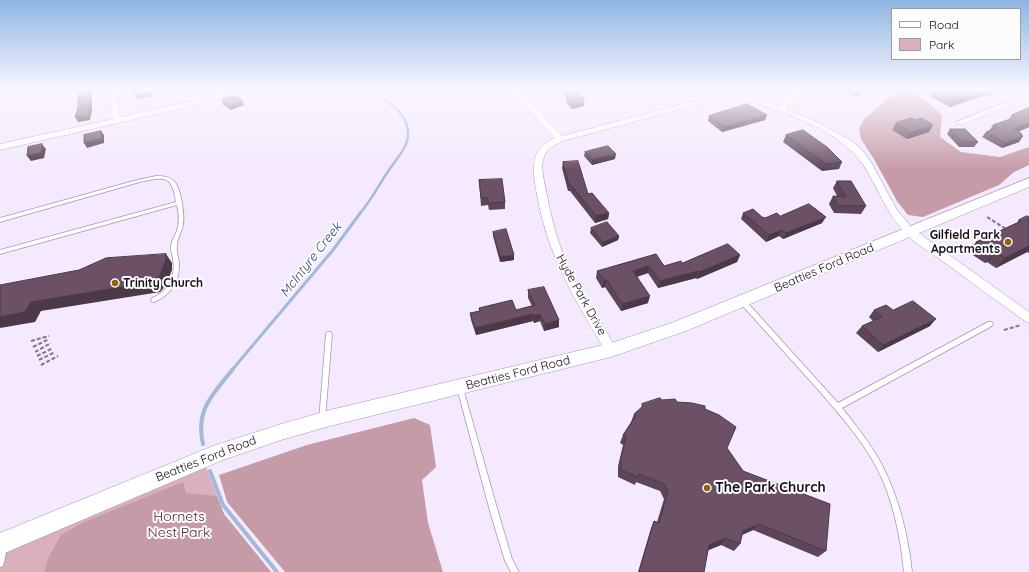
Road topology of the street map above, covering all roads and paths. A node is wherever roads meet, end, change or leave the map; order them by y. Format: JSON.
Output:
{"nodes":[{"id":1,"x":116,"y":117,"type":"edge"},
{"id":2,"x":135,"y":117,"type":"edge"},
{"id":3,"x":539,"y":117,"type":"edge"},
{"id":4,"x":644,"y":117,"type":"edge"},
{"id":5,"x":797,"y":117,"type":"edge"},
{"id":6,"x":974,"y":117,"type":"edge"},
{"id":7,"x":117,"y":121,"type":"junction"},
{"id":8,"x":960,"y":122,"type":"dead end"},
{"id":9,"x":560,"y":139,"type":"junction"},
{"id":10,"x":0,"y":148,"type":"edge"},
{"id":11,"x":1029,"y":182,"type":"edge"},
{"id":12,"x":180,"y":203,"type":"junction"},
{"id":13,"x":987,"y":217,"type":"dead end"},
{"id":14,"x":0,"y":220,"type":"edge"},
{"id":15,"x":910,"y":232,"type":"junction"},
{"id":16,"x":1003,"y":232,"type":"edge"},
{"id":17,"x":0,"y":252,"type":"edge"},
{"id":18,"x":154,"y":300,"type":"dead end"},
{"id":19,"x":743,"y":302,"type":"junction"},
{"id":20,"x":1026,"y":321,"type":"edge"},
{"id":21,"x":990,"y":324,"type":"dead end"},
{"id":22,"x":1004,"y":330,"type":"dead end"},
{"id":23,"x":328,"y":334,"type":"dead end"},
{"id":24,"x":31,"y":341,"type":"dead end"},
{"id":25,"x":51,"y":344,"type":"dead end"},
{"id":26,"x":33,"y":347,"type":"dead end"},
{"id":27,"x":53,"y":348,"type":"dead end"},
{"id":28,"x":611,"y":350,"type":"junction"},
{"id":29,"x":35,"y":352,"type":"dead end"},
{"id":30,"x":55,"y":352,"type":"dead end"},
{"id":31,"x":37,"y":356,"type":"dead end"},
{"id":32,"x":58,"y":356,"type":"dead end"},
{"id":33,"x":39,"y":360,"type":"dead end"},
{"id":34,"x":41,"y":365,"type":"dead end"},
{"id":35,"x":460,"y":388,"type":"junction"},
{"id":36,"x":837,"y":407,"type":"junction"},
{"id":37,"x":322,"y":420,"type":"junction"},
{"id":38,"x":1,"y":540,"type":"edge"},
{"id":39,"x":0,"y":563,"type":"edge"},
{"id":40,"x":515,"y":572,"type":"edge"},
{"id":41,"x":908,"y":572,"type":"edge"}],
"edges":[{"from":1,"to":7,"type":"street"},
{"from":2,"to":7,"type":"street"},
{"from":3,"to":9,"type":"street"},
{"from":4,"to":9,"type":"street","name":"Hyde Park Drive"},
{"from":5,"to":15,"type":"street","name":"Hyde Park Drive"},
{"from":6,"to":8,"type":"street"},
{"from":7,"to":10,"type":"street"},
{"from":9,"to":28,"type":"street","name":"Hyde Park Drive"},
{"from":11,"to":15,"type":"main road","name":"Beatties Ford Road"},
{"from":12,"to":14,"type":"lane"},
{"from":12,"to":17,"type":"lane"},
{"from":12,"to":18,"type":"lane"},
{"from":13,"to":16,"type":"path"},
{"from":15,"to":19,"type":"main road","name":"Beatties Ford Road"},
{"from":15,"to":20,"type":"street","name":"Hyde Park Drive"},
{"from":19,"to":28,"type":"main road","name":"Beatties Ford Road"},
{"from":19,"to":36,"type":"lane"},
{"from":20,"to":22,"type":"path"},
{"from":21,"to":36,"type":"lane"},
{"from":23,"to":37,"type":"lane"},
{"from":24,"to":26,"type":"path"},
{"from":25,"to":29,"type":"path"},
{"from":27,"to":31,"type":"path"},
{"from":28,"to":35,"type":"main road","name":"Beatties Ford Road"},
{"from":30,"to":33,"type":"path"},
{"from":32,"to":34,"type":"path"},
{"from":35,"to":37,"type":"main road","name":"Beatties Ford Road"},
{"from":35,"to":40,"type":"lane"},
{"from":36,"to":41,"type":"lane"},
{"from":37,"to":38,"type":"main road","name":"Beatties Ford Road"},
{"from":38,"to":39,"type":"lane"}]}
